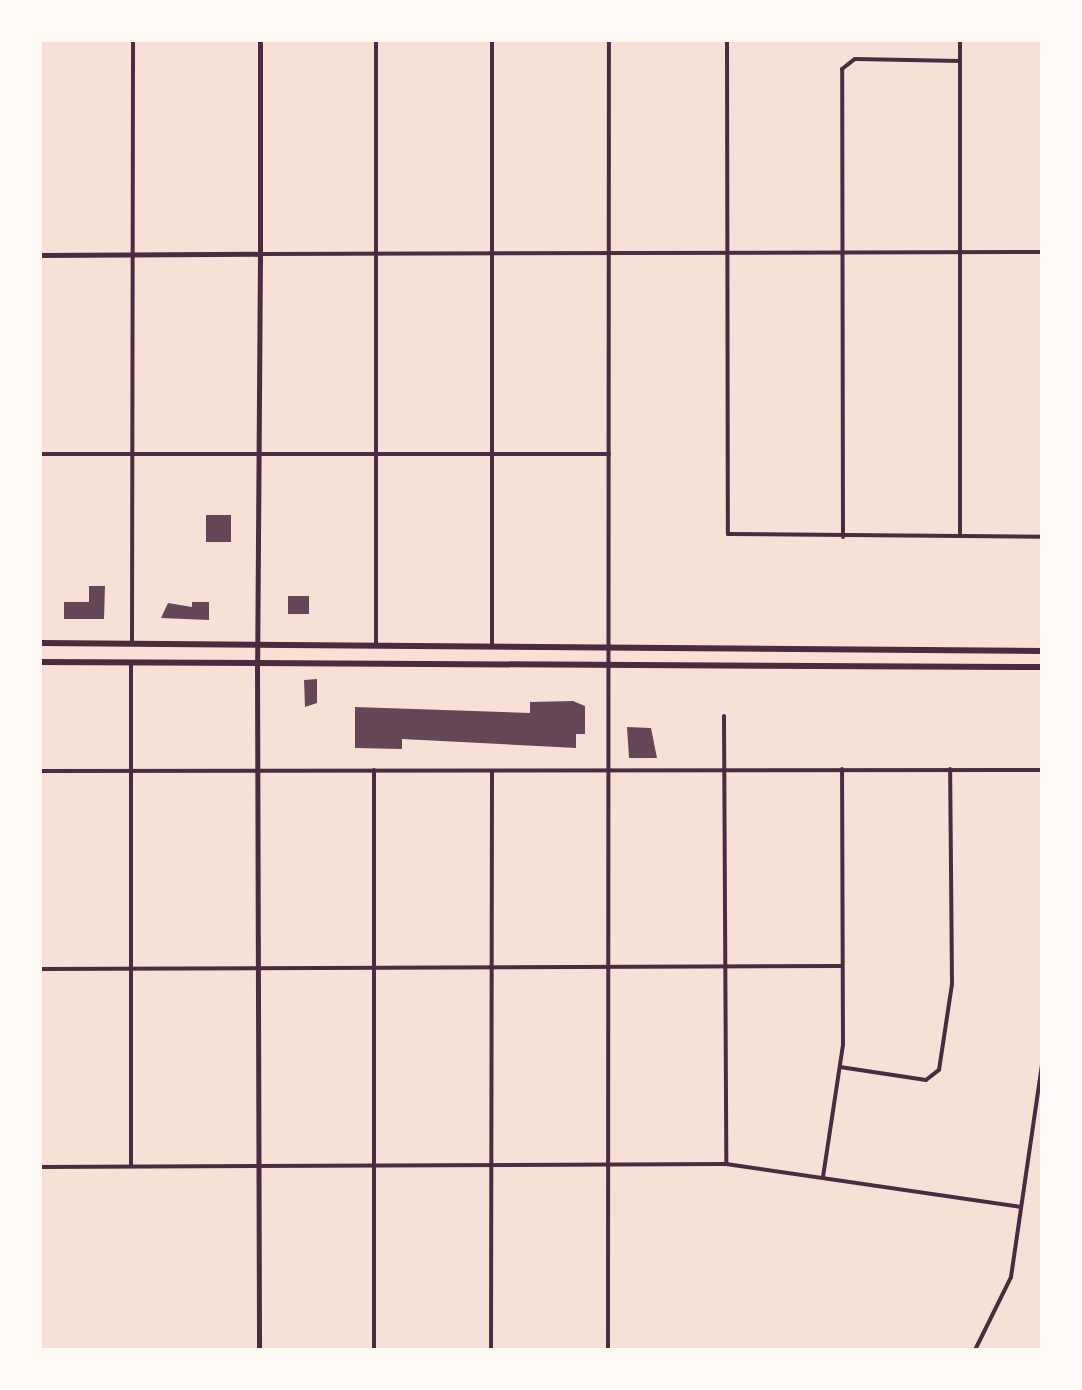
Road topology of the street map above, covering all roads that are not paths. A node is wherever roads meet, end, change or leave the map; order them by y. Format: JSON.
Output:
{"nodes":[{"id":1,"x":133,"y":40,"type":"edge"},
{"id":2,"x":260,"y":40,"type":"edge"},
{"id":3,"x":376,"y":40,"type":"edge"},
{"id":4,"x":492,"y":40,"type":"edge"},
{"id":5,"x":610,"y":40,"type":"edge"},
{"id":6,"x":728,"y":40,"type":"edge"},
{"id":7,"x":960,"y":40,"type":"edge"},
{"id":8,"x":960,"y":61,"type":"junction"},
{"id":9,"x":958,"y":252,"type":"junction"},
{"id":10,"x":1042,"y":252,"type":"edge"},
{"id":11,"x":844,"y":253,"type":"junction"},
{"id":12,"x":260,"y":254,"type":"junction"},
{"id":13,"x":375,"y":254,"type":"junction"},
{"id":14,"x":609,"y":254,"type":"junction"},
{"id":15,"x":727,"y":254,"type":"junction"},
{"id":16,"x":40,"y":255,"type":"edge"},
{"id":17,"x":132,"y":255,"type":"junction"},
{"id":18,"x":492,"y":255,"type":"junction"},
{"id":19,"x":40,"y":454,"type":"edge"},
{"id":20,"x":131,"y":454,"type":"junction"},
{"id":21,"x":258,"y":454,"type":"junction"},
{"id":22,"x":376,"y":454,"type":"junction"},
{"id":23,"x":492,"y":454,"type":"junction"},
{"id":24,"x":608,"y":454,"type":"junction"},
{"id":25,"x":1042,"y":536,"type":"edge"},
{"id":26,"x":960,"y":537,"type":"junction"},
{"id":27,"x":843,"y":538,"type":"junction"},
{"id":28,"x":40,"y":643,"type":"edge"},
{"id":29,"x":132,"y":643,"type":"junction"},
{"id":30,"x":257,"y":643,"type":"junction"},
{"id":31,"x":376,"y":643,"type":"junction"},
{"id":32,"x":492,"y":644,"type":"junction"},
{"id":33,"x":608,"y":644,"type":"junction"},
{"id":34,"x":1042,"y":650,"type":"edge"},
{"id":35,"x":40,"y":662,"type":"edge"},
{"id":36,"x":131,"y":662,"type":"junction"},
{"id":37,"x":257,"y":662,"type":"junction"},
{"id":38,"x":608,"y":663,"type":"junction"},
{"id":39,"x":1042,"y":667,"type":"edge"},
{"id":40,"x":724,"y":716,"type":"dead end"},
{"id":41,"x":842,"y":769,"type":"junction"},
{"id":42,"x":374,"y":770,"type":"junction"},
{"id":43,"x":608,"y":770,"type":"junction"},
{"id":44,"x":724,"y":770,"type":"junction"},
{"id":45,"x":950,"y":770,"type":"junction"},
{"id":46,"x":1042,"y":770,"type":"edge"},
{"id":47,"x":40,"y":771,"type":"edge"},
{"id":48,"x":132,"y":771,"type":"junction"},
{"id":49,"x":258,"y":771,"type":"junction"},
{"id":50,"x":492,"y":771,"type":"junction"},
{"id":51,"x":841,"y":966,"type":"junction"},
{"id":52,"x":259,"y":968,"type":"junction"},
{"id":53,"x":374,"y":968,"type":"junction"},
{"id":54,"x":608,"y":968,"type":"junction"},
{"id":55,"x":726,"y":968,"type":"junction"},
{"id":56,"x":40,"y":969,"type":"edge"},
{"id":57,"x":130,"y":969,"type":"junction"},
{"id":58,"x":493,"y":969,"type":"junction"},
{"id":59,"x":1042,"y":1065,"type":"edge"},
{"id":60,"x":840,"y":1067,"type":"junction"},
{"id":61,"x":726,"y":1164,"type":"junction"},
{"id":62,"x":131,"y":1166,"type":"junction"},
{"id":63,"x":608,"y":1166,"type":"junction"},
{"id":64,"x":40,"y":1167,"type":"edge"},
{"id":65,"x":260,"y":1167,"type":"junction"},
{"id":66,"x":374,"y":1167,"type":"junction"},
{"id":67,"x":492,"y":1168,"type":"junction"},
{"id":68,"x":823,"y":1177,"type":"junction"},
{"id":69,"x":1022,"y":1207,"type":"junction"},
{"id":70,"x":260,"y":1350,"type":"edge"},
{"id":71,"x":374,"y":1350,"type":"edge"},
{"id":72,"x":491,"y":1350,"type":"edge"},
{"id":73,"x":608,"y":1350,"type":"edge"},
{"id":74,"x":975,"y":1350,"type":"edge"}],
"edges":[{"from":1,"to":17,"type":"street"},
{"from":2,"to":12,"type":"street"},
{"from":3,"to":13,"type":"street"},
{"from":4,"to":18,"type":"street"},
{"from":5,"to":14,"type":"street"},
{"from":6,"to":15,"type":"street"},
{"from":7,"to":8,"type":"street"},
{"from":8,"to":9,"type":"street"},
{"from":8,"to":11,"type":"street"},
{"from":9,"to":10,"type":"street"},
{"from":9,"to":11,"type":"street"},
{"from":9,"to":26,"type":"street"},
{"from":11,"to":15,"type":"street"},
{"from":11,"to":27,"type":"street"},
{"from":12,"to":13,"type":"street"},
{"from":12,"to":17,"type":"street"},
{"from":12,"to":21,"type":"street"},
{"from":13,"to":18,"type":"street"},
{"from":13,"to":22,"type":"street"},
{"from":14,"to":15,"type":"street"},
{"from":14,"to":18,"type":"street"},
{"from":14,"to":24,"type":"street"},
{"from":15,"to":27,"type":"street"},
{"from":16,"to":17,"type":"street"},
{"from":17,"to":20,"type":"street"},
{"from":18,"to":23,"type":"street"},
{"from":19,"to":20,"type":"street"},
{"from":20,"to":21,"type":"street"},
{"from":20,"to":29,"type":"street"},
{"from":21,"to":22,"type":"street"},
{"from":21,"to":30,"type":"street"},
{"from":22,"to":23,"type":"street"},
{"from":22,"to":31,"type":"street"},
{"from":23,"to":24,"type":"street"},
{"from":23,"to":32,"type":"street"},
{"from":24,"to":33,"type":"street"},
{"from":25,"to":26,"type":"street"},
{"from":26,"to":27,"type":"street"},
{"from":28,"to":29,"type":"main road"},
{"from":29,"to":30,"type":"main road"},
{"from":30,"to":31,"type":"main road"},
{"from":30,"to":37,"type":"street"},
{"from":31,"to":32,"type":"main road"},
{"from":32,"to":33,"type":"main road"},
{"from":33,"to":34,"type":"main road"},
{"from":33,"to":38,"type":"street"},
{"from":35,"to":36,"type":"main road"},
{"from":36,"to":37,"type":"main road"},
{"from":36,"to":48,"type":"street"},
{"from":37,"to":38,"type":"main road"},
{"from":37,"to":49,"type":"street"},
{"from":38,"to":39,"type":"main road"},
{"from":38,"to":43,"type":"street"},
{"from":40,"to":44,"type":"street"},
{"from":41,"to":44,"type":"street"},
{"from":41,"to":45,"type":"street"},
{"from":41,"to":51,"type":"street"},
{"from":42,"to":49,"type":"street"},
{"from":42,"to":50,"type":"street"},
{"from":42,"to":53,"type":"street"},
{"from":43,"to":44,"type":"street"},
{"from":43,"to":50,"type":"street"},
{"from":43,"to":54,"type":"street"},
{"from":44,"to":55,"type":"street"},
{"from":45,"to":46,"type":"street"},
{"from":45,"to":60,"type":"street"},
{"from":47,"to":48,"type":"street"},
{"from":48,"to":49,"type":"street"},
{"from":48,"to":57,"type":"street"},
{"from":49,"to":52,"type":"street"},
{"from":50,"to":58,"type":"street"},
{"from":51,"to":55,"type":"street"},
{"from":51,"to":60,"type":"street"},
{"from":52,"to":53,"type":"street"},
{"from":52,"to":57,"type":"street"},
{"from":52,"to":65,"type":"street"},
{"from":53,"to":58,"type":"street"},
{"from":53,"to":66,"type":"street"},
{"from":54,"to":55,"type":"street"},
{"from":54,"to":58,"type":"street"},
{"from":54,"to":63,"type":"street"},
{"from":55,"to":61,"type":"street"},
{"from":56,"to":57,"type":"street"},
{"from":57,"to":62,"type":"street"},
{"from":58,"to":67,"type":"street"},
{"from":59,"to":69,"type":"street"},
{"from":60,"to":68,"type":"street"},
{"from":61,"to":63,"type":"street"},
{"from":61,"to":68,"type":"street"},
{"from":62,"to":64,"type":"street"},
{"from":62,"to":65,"type":"street"},
{"from":63,"to":67,"type":"street"},
{"from":63,"to":73,"type":"street"},
{"from":65,"to":66,"type":"street"},
{"from":65,"to":70,"type":"street"},
{"from":66,"to":67,"type":"street"},
{"from":66,"to":71,"type":"street"},
{"from":67,"to":72,"type":"street"},
{"from":68,"to":69,"type":"street"},
{"from":69,"to":74,"type":"street"}]}
